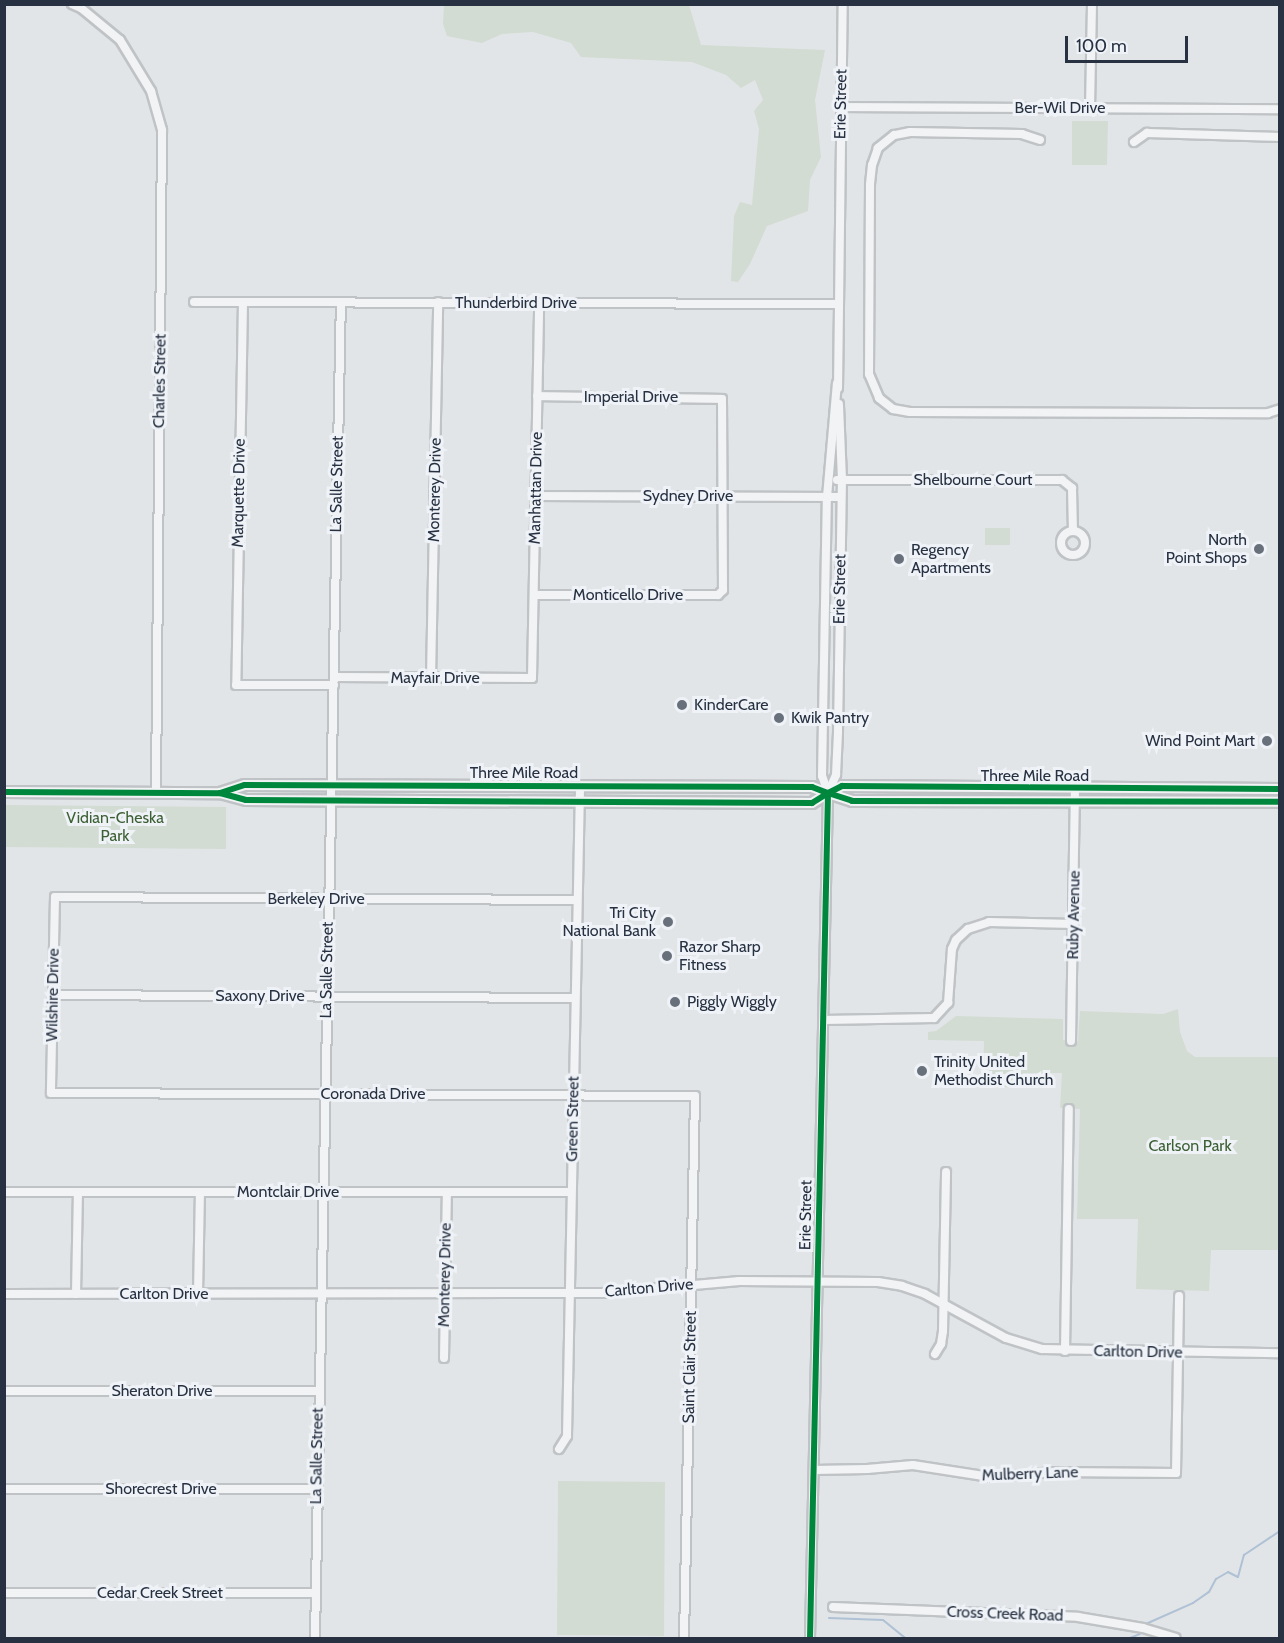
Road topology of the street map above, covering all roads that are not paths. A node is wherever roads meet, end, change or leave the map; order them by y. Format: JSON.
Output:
{"nodes":[{"id":1,"x":72,"y":4,"type":"edge"},
{"id":2,"x":843,"y":4,"type":"edge"},
{"id":3,"x":1092,"y":4,"type":"edge"},
{"id":4,"x":841,"y":107,"type":"junction"},
{"id":5,"x":1090,"y":108,"type":"junction"},
{"id":6,"x":1280,"y":109,"type":"edge"},
{"id":7,"x":1280,"y":137,"type":"edge"},
{"id":8,"x":1040,"y":140,"type":"dead end"},
{"id":9,"x":1134,"y":142,"type":"dead end"},
{"id":10,"x":194,"y":302,"type":"dead end"},
{"id":11,"x":243,"y":302,"type":"junction"},
{"id":12,"x":341,"y":302,"type":"junction"},
{"id":13,"x":438,"y":302,"type":"junction"},
{"id":14,"x":539,"y":303,"type":"junction"},
{"id":15,"x":838,"y":304,"type":"junction"},
{"id":16,"x":837,"y":383,"type":"junction"},
{"id":17,"x":537,"y":396,"type":"junction"},
{"id":18,"x":1280,"y":409,"type":"edge"},
{"id":19,"x":828,"y":480,"type":"junction"},
{"id":20,"x":842,"y":480,"type":"junction"},
{"id":21,"x":536,"y":496,"type":"junction"},
{"id":22,"x":724,"y":496,"type":"junction"},
{"id":23,"x":827,"y":497,"type":"junction"},
{"id":24,"x":841,"y":497,"type":"junction"},
{"id":25,"x":1073,"y":531,"type":"dead end"},
{"id":26,"x":534,"y":595,"type":"junction"},
{"id":27,"x":824,"y":633,"type":"junction"},
{"id":28,"x":839,"y":633,"type":"junction"},
{"id":29,"x":532,"y":673,"type":"joint"},
{"id":30,"x":431,"y":678,"type":"junction"},
{"id":31,"x":334,"y":681,"type":"junction"},
{"id":32,"x":236,"y":685,"type":"joint"},
{"id":33,"x":823,"y":702,"type":"junction"},
{"id":34,"x":838,"y":702,"type":"junction"},
{"id":35,"x":331,"y":786,"type":"junction"},
{"id":36,"x":580,"y":786,"type":"junction"},
{"id":37,"x":1280,"y":789,"type":"edge"},
{"id":38,"x":4,"y":792,"type":"edge"},
{"id":39,"x":156,"y":793,"type":"junction"},
{"id":40,"x":220,"y":793,"type":"junction"},
{"id":41,"x":828,"y":793,"type":"junction"},
{"id":42,"x":1075,"y":795,"type":"junction"},
{"id":43,"x":330,"y":799,"type":"junction"},
{"id":44,"x":579,"y":800,"type":"junction"},
{"id":45,"x":1280,"y":802,"type":"edge"},
{"id":46,"x":55,"y":897,"type":"joint"},
{"id":47,"x":329,"y":899,"type":"junction"},
{"id":48,"x":577,"y":900,"type":"junction"},
{"id":49,"x":1074,"y":924,"type":"junction"},
{"id":50,"x":53,"y":995,"type":"junction"},
{"id":51,"x":327,"y":996,"type":"junction"},
{"id":52,"x":575,"y":998,"type":"junction"},
{"id":53,"x":824,"y":1020,"type":"junction"},
{"id":54,"x":1071,"y":1041,"type":"dead end"},
{"id":55,"x":51,"y":1093,"type":"joint"},
{"id":56,"x":325,"y":1094,"type":"junction"},
{"id":57,"x":573,"y":1095,"type":"junction"},
{"id":58,"x":696,"y":1096,"type":"joint"},
{"id":59,"x":1069,"y":1109,"type":"dead end"},
{"id":60,"x":946,"y":1172,"type":"dead end"},
{"id":61,"x":4,"y":1192,"type":"edge"},
{"id":62,"x":78,"y":1192,"type":"junction"},
{"id":63,"x":200,"y":1192,"type":"junction"},
{"id":64,"x":323,"y":1192,"type":"junction"},
{"id":65,"x":447,"y":1192,"type":"junction"},
{"id":66,"x":571,"y":1192,"type":"junction"},
{"id":67,"x":818,"y":1281,"type":"junction"},
{"id":68,"x":692,"y":1285,"type":"junction"},
{"id":69,"x":445,"y":1293,"type":"junction"},
{"id":70,"x":569,"y":1293,"type":"junction"},
{"id":71,"x":4,"y":1294,"type":"edge"},
{"id":72,"x":76,"y":1294,"type":"junction"},
{"id":73,"x":198,"y":1294,"type":"junction"},
{"id":74,"x":321,"y":1294,"type":"junction"},
{"id":75,"x":1179,"y":1296,"type":"dead end"},
{"id":76,"x":944,"y":1304,"type":"junction"},
{"id":77,"x":1065,"y":1351,"type":"junction"},
{"id":78,"x":1177,"y":1352,"type":"junction"},
{"id":79,"x":1280,"y":1353,"type":"edge"},
{"id":80,"x":935,"y":1354,"type":"dead end"},
{"id":81,"x":444,"y":1358,"type":"dead end"},
{"id":82,"x":4,"y":1391,"type":"edge"},
{"id":83,"x":319,"y":1391,"type":"junction"},
{"id":84,"x":559,"y":1449,"type":"dead end"},
{"id":85,"x":814,"y":1470,"type":"junction"},
{"id":86,"x":4,"y":1489,"type":"edge"},
{"id":87,"x":317,"y":1489,"type":"junction"},
{"id":88,"x":4,"y":1593,"type":"edge"},
{"id":89,"x":315,"y":1593,"type":"junction"},
{"id":90,"x":833,"y":1607,"type":"dead end"},
{"id":91,"x":315,"y":1638,"type":"edge"},
{"id":92,"x":684,"y":1638,"type":"edge"},
{"id":93,"x":810,"y":1638,"type":"edge"},
{"id":94,"x":1175,"y":1638,"type":"edge"}],
"edges":[{"from":1,"to":39,"type":"street","name":"Charles Street"},
{"from":2,"to":4,"type":"street","name":"Erie Street"},
{"from":3,"to":5,"type":"street"},
{"from":4,"to":5,"type":"street","name":"Ber-Wil Drive"},
{"from":4,"to":15,"type":"street","name":"Erie Street"},
{"from":5,"to":6,"type":"street","name":"Ber-Wil Drive"},
{"from":7,"to":9,"type":"street"},
{"from":8,"to":18,"type":"street"},
{"from":10,"to":11,"type":"street","name":"Thunderbird Drive"},
{"from":11,"to":12,"type":"street","name":"Thunderbird Drive"},
{"from":11,"to":32,"type":"street","name":"Marquette Drive"},
{"from":12,"to":13,"type":"street","name":"Thunderbird Drive"},
{"from":12,"to":31,"type":"street","name":"La Salle Street"},
{"from":13,"to":14,"type":"street","name":"Thunderbird Drive"},
{"from":13,"to":30,"type":"street","name":"Monterey Drive"},
{"from":14,"to":15,"type":"street","name":"Thunderbird Drive"},
{"from":14,"to":17,"type":"street","name":"Manhattan Drive"},
{"from":15,"to":16,"type":"street","name":"Erie Street"},
{"from":16,"to":19,"type":"street","name":"Erie Street"},
{"from":16,"to":20,"type":"street","name":"Erie Street"},
{"from":17,"to":21,"type":"street","name":"Manhattan Drive"},
{"from":17,"to":22,"type":"street","name":"Imperial Drive"},
{"from":19,"to":20,"type":"street","name":"Shelbourne Court"},
{"from":19,"to":23,"type":"street","name":"Erie Street"},
{"from":20,"to":24,"type":"street","name":"Erie Street"},
{"from":20,"to":25,"type":"street","name":"Shelbourne Court"},
{"from":21,"to":22,"type":"street","name":"Sydney Drive"},
{"from":21,"to":26,"type":"street","name":"Manhattan Drive"},
{"from":22,"to":23,"type":"street","name":"Sydney Drive"},
{"from":22,"to":26,"type":"street","name":"Monticello Drive"},
{"from":23,"to":24,"type":"street","name":"Sydney Drive"},
{"from":23,"to":27,"type":"street","name":"Erie Street"},
{"from":24,"to":28,"type":"street","name":"Erie Street"},
{"from":26,"to":29,"type":"street","name":"Manhattan Drive"},
{"from":27,"to":28,"type":"street"},
{"from":27,"to":33,"type":"street","name":"Erie Street"},
{"from":28,"to":34,"type":"street","name":"Erie Street"},
{"from":29,"to":30,"type":"street","name":"Mayfair Drive"},
{"from":30,"to":31,"type":"street","name":"Mayfair Drive"},
{"from":31,"to":32,"type":"street","name":"Mayfair Drive"},
{"from":31,"to":35,"type":"street","name":"La Salle Street"},
{"from":33,"to":34,"type":"street"},
{"from":33,"to":41,"type":"street","name":"Erie Street"},
{"from":34,"to":41,"type":"street","name":"Erie Street"},
{"from":35,"to":36,"type":"street","name":"Three Mile Road"},
{"from":35,"to":40,"type":"street","name":"Three Mile Road"},
{"from":35,"to":43,"type":"street","name":"La Salle Street"},
{"from":36,"to":41,"type":"street","name":"Three Mile Road"},
{"from":36,"to":44,"type":"street","name":"Green Street"},
{"from":37,"to":42,"type":"street","name":"Three Mile Road"},
{"from":38,"to":39,"type":"street","name":"Three Mile Road"},
{"from":39,"to":40,"type":"street","name":"Three Mile Road"},
{"from":40,"to":43,"type":"street","name":"Three Mile Road"},
{"from":41,"to":42,"type":"street","name":"Three Mile Road"},
{"from":41,"to":44,"type":"street","name":"Three Mile Road"},
{"from":41,"to":53,"type":"street","name":"Erie Street"},
{"from":42,"to":45,"type":"street","name":"Three Mile Road"},
{"from":42,"to":49,"type":"street","name":"Ruby Avenue"},
{"from":43,"to":44,"type":"street","name":"Three Mile Road"},
{"from":43,"to":47,"type":"street","name":"La Salle Street"},
{"from":44,"to":48,"type":"street","name":"Green Street"},
{"from":46,"to":47,"type":"street","name":"Berkeley Drive"},
{"from":46,"to":50,"type":"street","name":"Wilshire Drive"},
{"from":47,"to":48,"type":"street","name":"Berkeley Drive"},
{"from":47,"to":51,"type":"street","name":"La Salle Street"},
{"from":48,"to":52,"type":"street","name":"Green Street"},
{"from":49,"to":53,"type":"street"},
{"from":49,"to":54,"type":"street","name":"Ruby Avenue"},
{"from":50,"to":51,"type":"street","name":"Saxony Drive"},
{"from":50,"to":55,"type":"street","name":"Wilshire Drive"},
{"from":51,"to":52,"type":"street","name":"Saxony Drive"},
{"from":51,"to":56,"type":"street","name":"La Salle Street"},
{"from":52,"to":57,"type":"street","name":"Green Street"},
{"from":53,"to":67,"type":"street","name":"Erie Street"},
{"from":55,"to":56,"type":"street","name":"Coronada Drive"},
{"from":56,"to":57,"type":"street","name":"Coronada Drive"},
{"from":56,"to":64,"type":"street","name":"La Salle Street"},
{"from":57,"to":58,"type":"street","name":"Coronada Drive"},
{"from":57,"to":66,"type":"street","name":"Green Street"},
{"from":58,"to":68,"type":"street","name":"Saint Clair Street"},
{"from":59,"to":77,"type":"street"},
{"from":60,"to":76,"type":"street"},
{"from":61,"to":62,"type":"street","name":"Montclair Drive"},
{"from":62,"to":63,"type":"street","name":"Montclair Drive"},
{"from":62,"to":72,"type":"street"},
{"from":63,"to":64,"type":"street","name":"Montclair Drive"},
{"from":63,"to":73,"type":"street"},
{"from":64,"to":65,"type":"street","name":"Montclair Drive"},
{"from":64,"to":74,"type":"street","name":"La Salle Street"},
{"from":65,"to":66,"type":"street","name":"Montclair Drive"},
{"from":65,"to":69,"type":"street","name":"Monterey Drive"},
{"from":66,"to":70,"type":"street","name":"Green Street"},
{"from":67,"to":68,"type":"street","name":"Carlton Drive"},
{"from":67,"to":76,"type":"street","name":"Carlton Drive"},
{"from":67,"to":85,"type":"street","name":"Erie Street"},
{"from":68,"to":70,"type":"street","name":"Carlton Drive"},
{"from":68,"to":92,"type":"street","name":"Saint Clair Street"},
{"from":69,"to":70,"type":"street","name":"Carlton Drive"},
{"from":69,"to":74,"type":"street","name":"Carlton Drive"},
{"from":69,"to":81,"type":"street","name":"Monterey Drive"},
{"from":70,"to":84,"type":"street","name":"Green Street"},
{"from":71,"to":72,"type":"street","name":"Carlton Drive"},
{"from":72,"to":73,"type":"street","name":"Carlton Drive"},
{"from":73,"to":74,"type":"street","name":"Carlton Drive"},
{"from":74,"to":83,"type":"street","name":"La Salle Street"},
{"from":75,"to":78,"type":"street"},
{"from":76,"to":77,"type":"street","name":"Carlton Drive"},
{"from":76,"to":80,"type":"street"},
{"from":77,"to":78,"type":"street","name":"Carlton Drive"},
{"from":78,"to":79,"type":"street","name":"Carlton Drive"},
{"from":78,"to":85,"type":"street","name":"Mulberry Lane"},
{"from":82,"to":83,"type":"street","name":"Sheraton Drive"},
{"from":83,"to":87,"type":"street","name":"La Salle Street"},
{"from":85,"to":93,"type":"street","name":"Erie Street"},
{"from":86,"to":87,"type":"street","name":"Shorecrest Drive"},
{"from":87,"to":89,"type":"street","name":"La Salle Street"},
{"from":88,"to":89,"type":"street","name":"Cedar Creek Street"},
{"from":89,"to":91,"type":"street","name":"La Salle Street"},
{"from":90,"to":94,"type":"street","name":"Cross Creek Road"}]}
